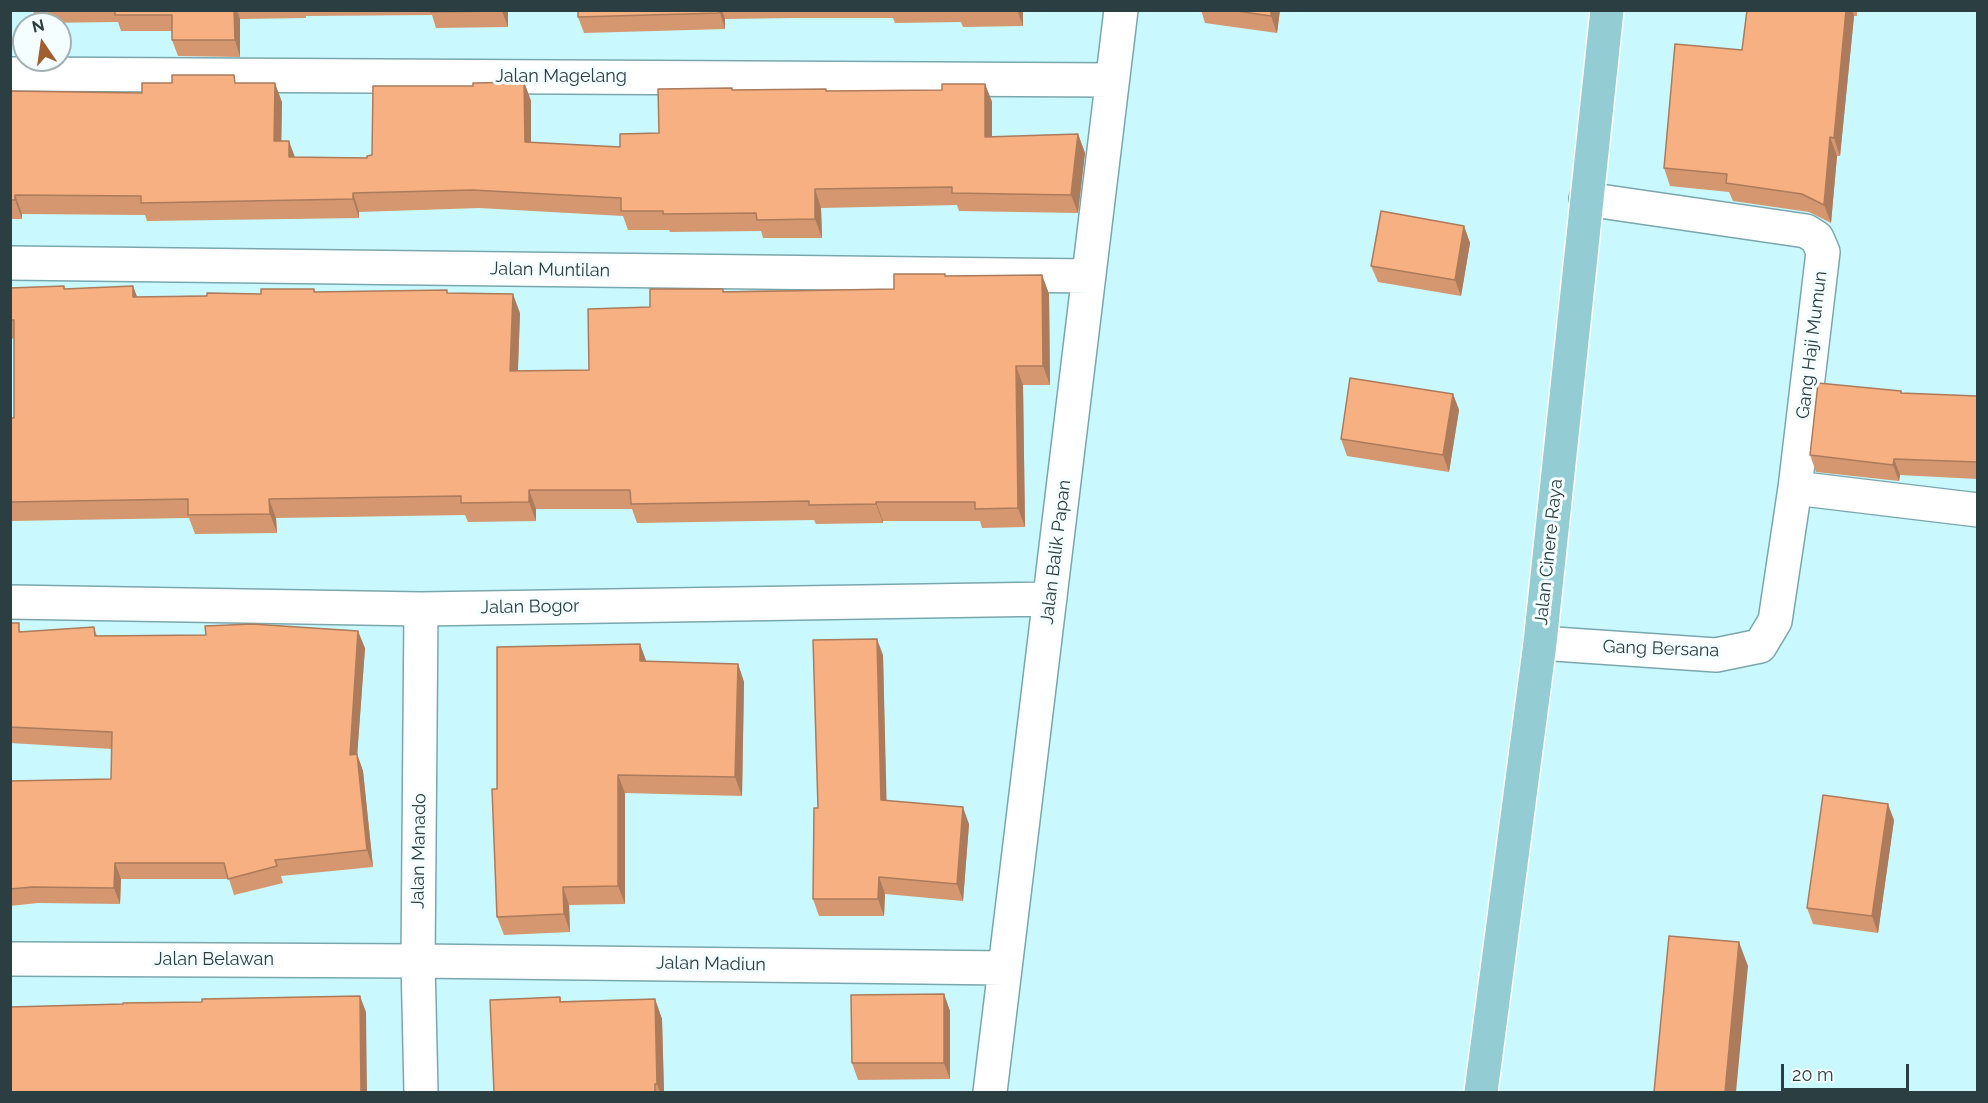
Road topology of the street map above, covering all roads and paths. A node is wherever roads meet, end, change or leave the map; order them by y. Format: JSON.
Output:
{"nodes":[{"id":1,"x":1121,"y":10,"type":"edge"},
{"id":2,"x":1607,"y":10,"type":"edge"},
{"id":3,"x":10,"y":74,"type":"edge"},
{"id":4,"x":1112,"y":80,"type":"junction"},
{"id":5,"x":1586,"y":200,"type":"junction"},
{"id":6,"x":10,"y":263,"type":"edge"},
{"id":7,"x":1089,"y":276,"type":"junction"},
{"id":8,"x":1795,"y":488,"type":"junction"},
{"id":9,"x":1977,"y":510,"type":"edge"},
{"id":10,"x":1050,"y":599,"type":"junction"},
{"id":11,"x":10,"y":602,"type":"edge"},
{"id":12,"x":422,"y":609,"type":"junction"},
{"id":13,"x":1550,"y":644,"type":"junction"},
{"id":14,"x":1760,"y":646,"type":"joint"},
{"id":15,"x":10,"y":959,"type":"edge"},
{"id":16,"x":418,"y":961,"type":"junction"},
{"id":17,"x":1005,"y":968,"type":"junction"},
{"id":18,"x":421,"y":1092,"type":"edge"},
{"id":19,"x":990,"y":1092,"type":"edge"},
{"id":20,"x":1481,"y":1092,"type":"edge"}],
"edges":[{"from":1,"to":4,"type":"street","name":"Jalan Balik Papan"},
{"from":2,"to":5,"type":"main road","name":"Jalan Cinere Raya"},
{"from":3,"to":4,"type":"street","name":"Jalan Magelang"},
{"from":4,"to":7,"type":"street","name":"Jalan Balik Papan"},
{"from":5,"to":8,"type":"street","name":"Gang Haji Mumun"},
{"from":5,"to":13,"type":"main road","name":"Jalan Cinere Raya"},
{"from":6,"to":7,"type":"street","name":"Jalan Muntilan"},
{"from":7,"to":10,"type":"street","name":"Jalan Balik Papan"},
{"from":8,"to":9,"type":"street"},
{"from":8,"to":14,"type":"street","name":"Gang Haji Mumun"},
{"from":10,"to":12,"type":"street","name":"Jalan Bogor"},
{"from":10,"to":17,"type":"street","name":"Jalan Balik Papan"},
{"from":11,"to":12,"type":"street","name":"Jalan Bogor"},
{"from":12,"to":16,"type":"street","name":"Jalan Manado"},
{"from":13,"to":14,"type":"street","name":"Gang Bersana"},
{"from":13,"to":20,"type":"main road","name":"Jalan Cinere Raya"},
{"from":15,"to":16,"type":"street","name":"Jalan Belawan"},
{"from":16,"to":17,"type":"street","name":"Jalan Madiun"},
{"from":16,"to":18,"type":"street","name":"Jalan Manado"},
{"from":17,"to":19,"type":"street","name":"Jalan Balik Papan"}]}
